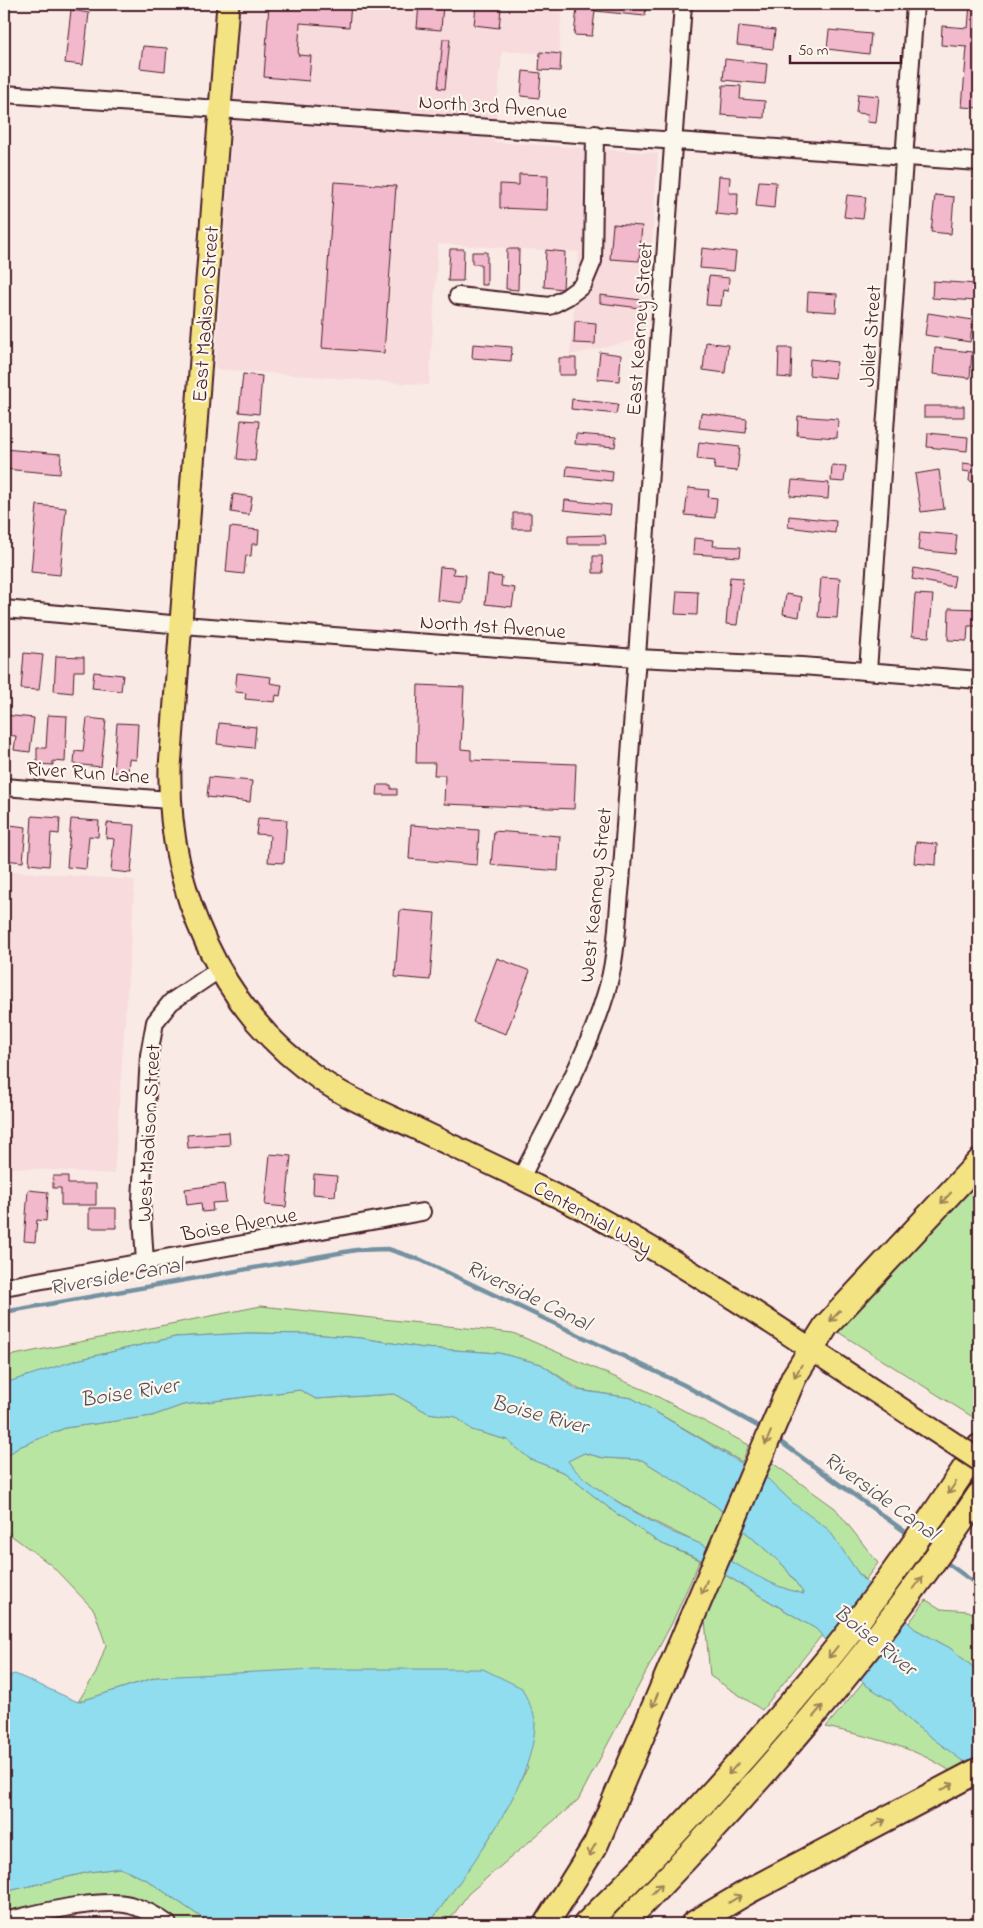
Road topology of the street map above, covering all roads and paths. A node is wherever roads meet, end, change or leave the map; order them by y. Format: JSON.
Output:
{"nodes":[{"id":1,"x":228,"y":4,"type":"edge"},
{"id":2,"x":683,"y":4,"type":"edge"},
{"id":3,"x":915,"y":4,"type":"edge"},
{"id":4,"x":4,"y":94,"type":"edge"},
{"id":5,"x":220,"y":109,"type":"junction"},
{"id":6,"x":595,"y":134,"type":"junction"},
{"id":7,"x":674,"y":139,"type":"junction"},
{"id":8,"x":904,"y":156,"type":"junction"},
{"id":9,"x":979,"y":162,"type":"edge"},
{"id":10,"x":458,"y":296,"type":"dead end"},
{"id":11,"x":4,"y":609,"type":"edge"},
{"id":12,"x":182,"y":625,"type":"junction"},
{"id":13,"x":637,"y":658,"type":"junction"},
{"id":14,"x":868,"y":672,"type":"junction"},
{"id":15,"x":979,"y":680,"type":"edge"},
{"id":16,"x":4,"y":787,"type":"edge"},
{"id":17,"x":169,"y":800,"type":"junction"},
{"id":18,"x":220,"y":969,"type":"junction"},
{"id":19,"x":979,"y":1162,"type":"edge"},
{"id":20,"x":521,"y":1178,"type":"junction"},
{"id":21,"x":422,"y":1212,"type":"dead end"},
{"id":22,"x":145,"y":1262,"type":"junction"},
{"id":23,"x":4,"y":1287,"type":"edge"},
{"id":24,"x":810,"y":1349,"type":"junction"},
{"id":25,"x":979,"y":1447,"type":"edge"},
{"id":26,"x":979,"y":1460,"type":"edge"},
{"id":27,"x":979,"y":1495,"type":"edge"},
{"id":28,"x":979,"y":1770,"type":"edge"},
{"id":29,"x":4,"y":1921,"type":"edge"},
{"id":30,"x":168,"y":1924,"type":"edge"},
{"id":31,"x":546,"y":1924,"type":"edge"},
{"id":32,"x":586,"y":1924,"type":"edge"},
{"id":33,"x":623,"y":1924,"type":"edge"},
{"id":34,"x":694,"y":1924,"type":"edge"}],
"edges":[{"from":1,"to":5,"type":"main road","name":"East Madison Street"},
{"from":2,"to":7,"type":"street","name":"East Kearney Street"},
{"from":3,"to":8,"type":"street","name":"Joliet Street"},
{"from":4,"to":5,"type":"street","name":"North 3rd Avenue"},
{"from":5,"to":6,"type":"street","name":"North 3rd Avenue"},
{"from":5,"to":12,"type":"main road","name":"East Madison Street"},
{"from":6,"to":7,"type":"street","name":"North 3rd Avenue"},
{"from":6,"to":10,"type":"street"},
{"from":7,"to":8,"type":"street","name":"North 3rd Avenue"},
{"from":7,"to":13,"type":"street","name":"East Kearney Street"},
{"from":8,"to":9,"type":"street","name":"North 3rd Avenue"},
{"from":8,"to":14,"type":"street","name":"Joliet Street"},
{"from":11,"to":12,"type":"street","name":"North 1st Avenue"},
{"from":12,"to":13,"type":"street","name":"North 1st Avenue"},
{"from":12,"to":17,"type":"main road"},
{"from":13,"to":14,"type":"street","name":"North 1st Avenue"},
{"from":13,"to":20,"type":"street","name":"West Kearney Street"},
{"from":14,"to":15,"type":"street","name":"North 1st Avenue"},
{"from":16,"to":17,"type":"street","name":"River Run Lane"},
{"from":17,"to":18,"type":"main road"},
{"from":18,"to":20,"type":"main road","name":"Centennial Way"},
{"from":18,"to":22,"type":"street","name":"West Madison Street"},
{"from":19,"to":24,"type":"highway","one_way":true},
{"from":20,"to":24,"type":"main road","name":"Centennial Way"},
{"from":21,"to":22,"type":"street","name":"Boise Avenue"},
{"from":22,"to":23,"type":"street","name":"Boise Avenue"},
{"from":24,"to":26,"type":"main road","name":"Centennial Way","bridge":true},
{"from":24,"to":31,"type":"highway","one_way":true},
{"from":25,"to":32,"type":"highway","one_way":true},
{"from":33,"to":27,"type":"highway","one_way":true},
{"from":34,"to":28,"type":"highway","one_way":true},
{"from":29,"to":30,"type":"street"}]}
